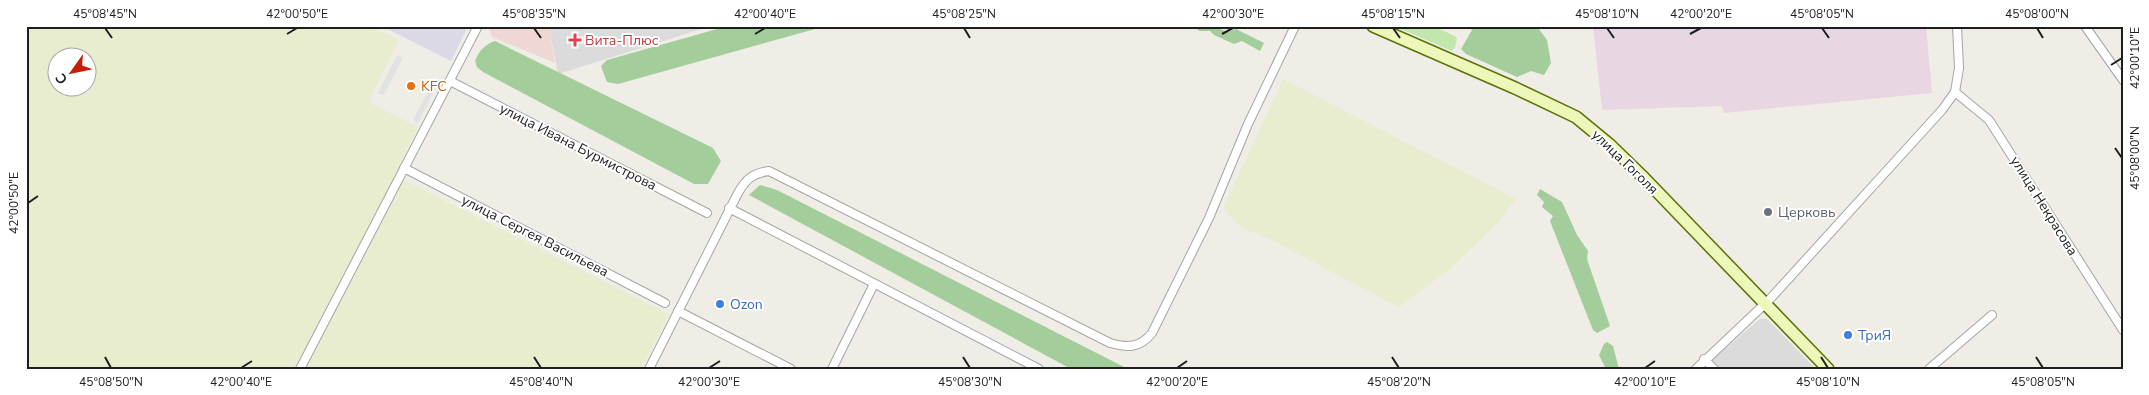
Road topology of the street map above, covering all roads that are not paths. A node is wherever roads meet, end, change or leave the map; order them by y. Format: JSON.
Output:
{"nodes":[{"id":1,"x":478,"y":26,"type":"edge"},
{"id":2,"x":1295,"y":26,"type":"edge"},
{"id":3,"x":1373,"y":26,"type":"edge"},
{"id":4,"x":1958,"y":26,"type":"edge"},
{"id":5,"x":2085,"y":26,"type":"edge"},
{"id":6,"x":2123,"y":80,"type":"edge"},
{"id":7,"x":450,"y":81,"type":"junction"},
{"id":8,"x":1955,"y":92,"type":"junction"},
{"id":9,"x":404,"y":168,"type":"junction"},
{"id":10,"x":729,"y":208,"type":"junction"},
{"id":11,"x":707,"y":213,"type":"dead end"},
{"id":12,"x":874,"y":284,"type":"junction"},
{"id":13,"x":665,"y":303,"type":"dead end"},
{"id":14,"x":1765,"y":304,"type":"junction"},
{"id":15,"x":678,"y":311,"type":"junction"},
{"id":16,"x":1992,"y":315,"type":"dead end"},
{"id":17,"x":2123,"y":330,"type":"edge"},
{"id":18,"x":1704,"y":359,"type":"junction"},
{"id":19,"x":300,"y":369,"type":"edge"},
{"id":20,"x":650,"y":369,"type":"edge"},
{"id":21,"x":791,"y":369,"type":"edge"},
{"id":22,"x":832,"y":369,"type":"edge"},
{"id":23,"x":1039,"y":369,"type":"edge"},
{"id":24,"x":1696,"y":369,"type":"edge"},
{"id":25,"x":1714,"y":369,"type":"edge"},
{"id":26,"x":1828,"y":369,"type":"edge"},
{"id":27,"x":1929,"y":369,"type":"edge"}],
"edges":[{"from":1,"to":7,"type":"street"},
{"from":2,"to":10,"type":"street"},
{"from":3,"to":14,"type":"main road","name":"улица Гоголя"},
{"from":4,"to":8,"type":"street"},
{"from":5,"to":6,"type":"street"},
{"from":7,"to":9,"type":"street"},
{"from":7,"to":11,"type":"street","name":"улица Ивана Бурмистрова"},
{"from":8,"to":14,"type":"street"},
{"from":8,"to":17,"type":"street","name":"улица Некрасова"},
{"from":9,"to":13,"type":"street","name":"улица Сергея Васильева"},
{"from":9,"to":19,"type":"street"},
{"from":10,"to":12,"type":"street"},
{"from":10,"to":15,"type":"street"},
{"from":12,"to":22,"type":"street"},
{"from":12,"to":23,"type":"street"},
{"from":14,"to":18,"type":"street"},
{"from":14,"to":26,"type":"main road","name":"улица Гоголя"},
{"from":15,"to":20,"type":"street"},
{"from":15,"to":21,"type":"street"},
{"from":16,"to":27,"type":"street"},
{"from":18,"to":24,"type":"street"},
{"from":18,"to":25,"type":"street"}]}
